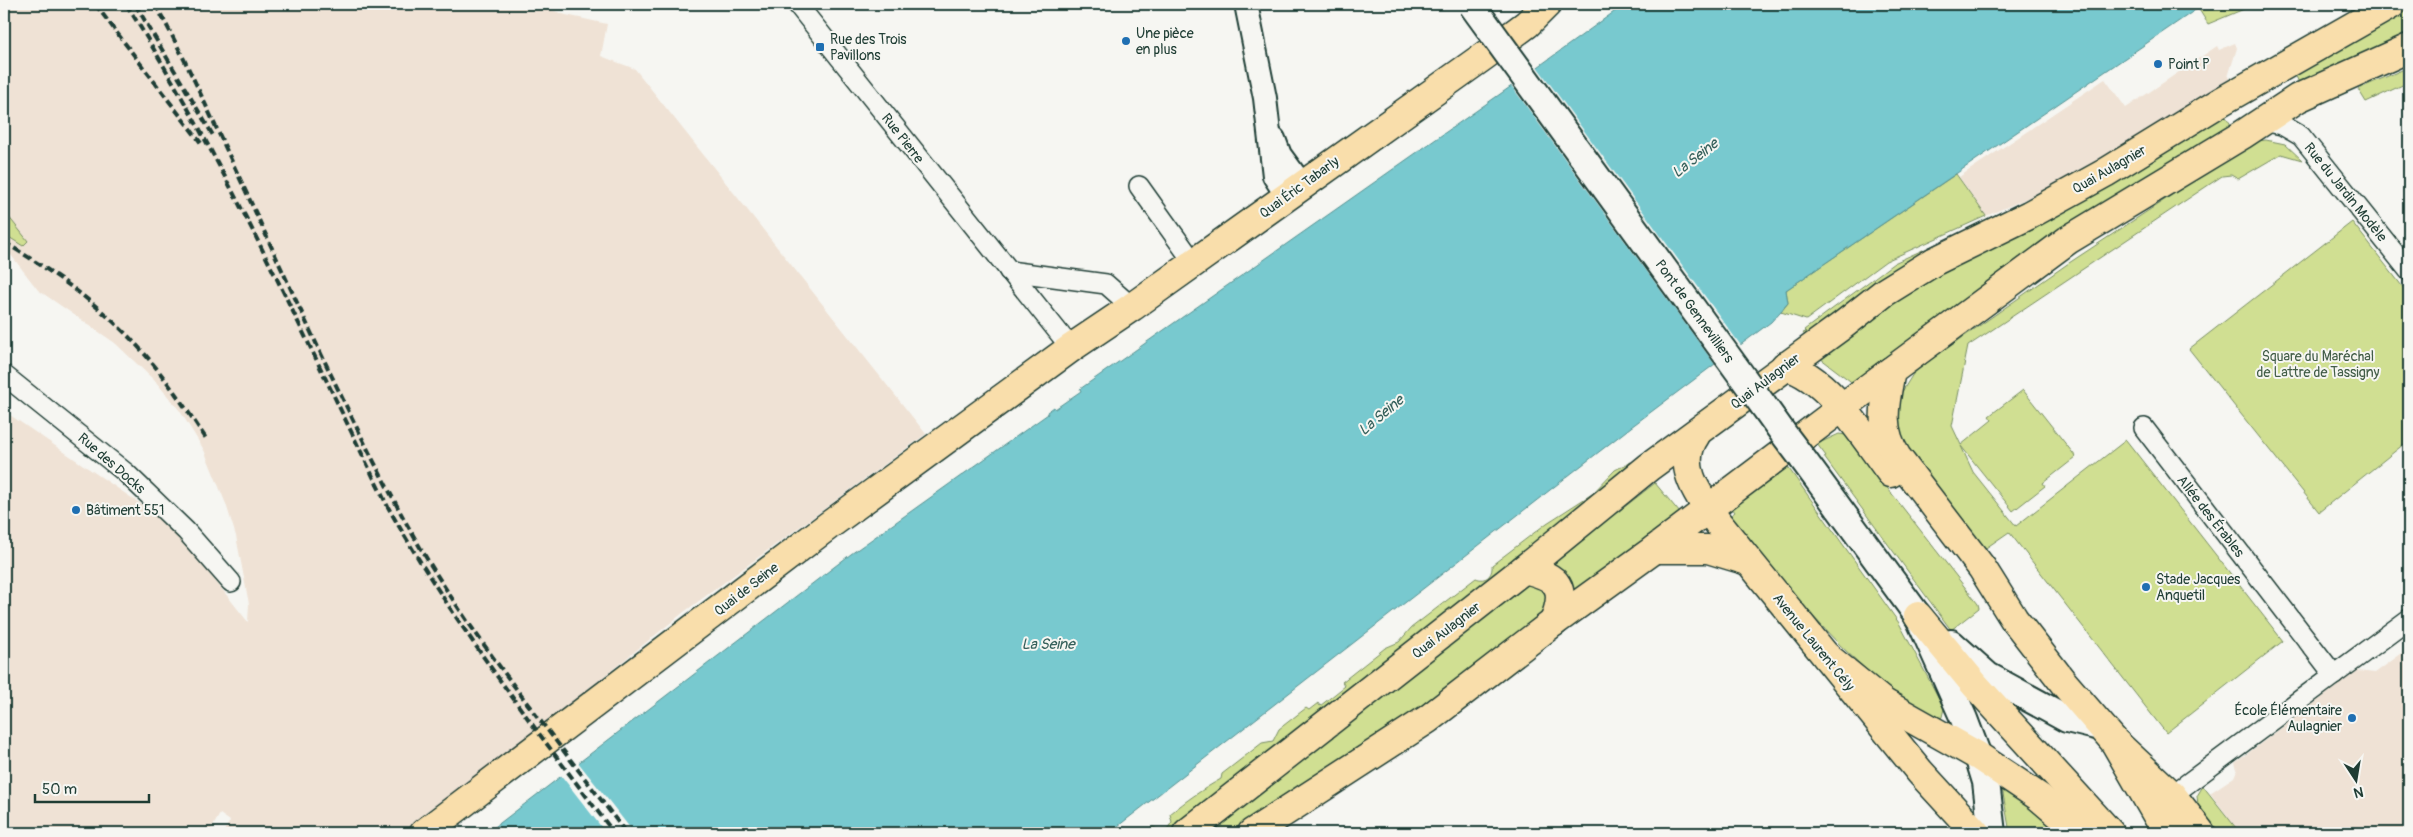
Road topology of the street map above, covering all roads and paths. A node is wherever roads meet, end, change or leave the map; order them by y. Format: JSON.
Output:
{"nodes":[{"id":1,"x":797,"y":4,"type":"edge"},
{"id":2,"x":1246,"y":4,"type":"edge"},
{"id":3,"x":1547,"y":4,"type":"edge"},
{"id":4,"x":1563,"y":4,"type":"edge"},
{"id":5,"x":2392,"y":4,"type":"edge"},
{"id":6,"x":1472,"y":5,"type":"edge"},
{"id":7,"x":1527,"y":24,"type":"junction"},
{"id":8,"x":2409,"y":48,"type":"edge"},
{"id":9,"x":2259,"y":79,"type":"junction"},
{"id":10,"x":2298,"y":98,"type":"junction"},
{"id":11,"x":2263,"y":121,"type":"junction"},
{"id":12,"x":2301,"y":136,"type":"junction"},
{"id":13,"x":1139,"y":186,"type":"dead end"},
{"id":14,"x":1294,"y":190,"type":"junction"},
{"id":15,"x":1194,"y":263,"type":"junction"},
{"id":16,"x":1009,"y":271,"type":"junction"},
{"id":17,"x":2409,"y":271,"type":"edge"},
{"id":18,"x":1132,"y":307,"type":"junction"},
{"id":19,"x":1071,"y":348,"type":"junction"},
{"id":20,"x":1785,"y":366,"type":"junction"},
{"id":21,"x":1891,"y":371,"type":"junction"},
{"id":22,"x":4,"y":375,"type":"edge"},
{"id":23,"x":1842,"y":408,"type":"junction"},
{"id":24,"x":2144,"y":428,"type":"dead end"},
{"id":25,"x":1696,"y":435,"type":"junction"},
{"id":26,"x":1708,"y":509,"type":"junction"},
{"id":27,"x":1655,"y":550,"type":"junction"},
{"id":28,"x":1748,"y":561,"type":"junction"},
{"id":29,"x":1524,"y":569,"type":"junction"},
{"id":30,"x":231,"y":582,"type":"dead end"},
{"id":31,"x":1918,"y":616,"type":"junction"},
{"id":32,"x":2014,"y":619,"type":"junction"},
{"id":33,"x":2409,"y":619,"type":"edge"},
{"id":34,"x":1554,"y":622,"type":"junction"},
{"id":35,"x":1826,"y":656,"type":"junction"},
{"id":36,"x":2334,"y":675,"type":"junction"},
{"id":37,"x":2107,"y":734,"type":"junction"},
{"id":38,"x":1978,"y":756,"type":"junction"},
{"id":39,"x":2172,"y":794,"type":"junction"},
{"id":40,"x":1977,"y":831,"type":"edge"},
{"id":41,"x":424,"y":833,"type":"edge"},
{"id":42,"x":1187,"y":833,"type":"edge"},
{"id":43,"x":1252,"y":833,"type":"edge"},
{"id":44,"x":2081,"y":833,"type":"edge"},
{"id":45,"x":2093,"y":833,"type":"edge"},
{"id":46,"x":2110,"y":833,"type":"edge"},
{"id":47,"x":2167,"y":833,"type":"edge"},
{"id":48,"x":2201,"y":833,"type":"edge"}],
"edges":[{"from":1,"to":16,"type":"street","name":"Rue Pierre"},
{"from":2,"to":14,"type":"street"},
{"from":3,"to":7,"type":"main road","name":"Quai Éric Tabarly"},
{"from":4,"to":7,"type":"main road","name":"Quai Éric Tabarly"},
{"from":5,"to":9,"type":"main road","name":"Quai Aulagnier"},
{"from":6,"to":31,"type":"main road","name":"Pont de Gennevilliers","bridge":true},
{"from":7,"to":14,"type":"main road","name":"Quai Éric Tabarly"},
{"from":8,"to":10,"type":"main road"},
{"from":9,"to":10,"type":"main road"},
{"from":9,"to":11,"type":"main road"},
{"from":9,"to":20,"type":"main road","name":"Quai Aulagnier"},
{"from":10,"to":11,"type":"main road"},
{"from":10,"to":12,"type":"street","name":"Rue du Jardin Modèle"},
{"from":11,"to":12,"type":"street","name":"Rue du Jardin Modèle"},
{"from":11,"to":21,"type":"main road"},
{"from":12,"to":17,"type":"street","name":"Rue du Jardin Modèle"},
{"from":13,"to":15,"type":"street"},
{"from":14,"to":15,"type":"main road","name":"Quai Éric Tabarly"},
{"from":15,"to":18,"type":"main road","name":"Quai Éric Tabarly"},
{"from":16,"to":18,"type":"street"},
{"from":16,"to":19,"type":"street","name":"Rue Pierre"},
{"from":18,"to":19,"type":"main road","name":"Quai Éric Tabarly"},
{"from":19,"to":41,"type":"main road","name":"Quai de Seine"},
{"from":20,"to":23,"type":"main road"},
{"from":20,"to":25,"type":"main road","name":"Quai Aulagnier"},
{"from":21,"to":23,"type":"main road"},
{"from":21,"to":32,"type":"main road"},
{"from":22,"to":30,"type":"street","name":"Rue des Docks"},
{"from":23,"to":26,"type":"main road"},
{"from":23,"to":32,"type":"main road"},
{"from":24,"to":36,"type":"street","name":"Allée des Érables"},
{"from":25,"to":26,"type":"main road","name":"Avenue Laurent Cély"},
{"from":25,"to":29,"type":"main road","name":"Quai Aulagnier"},
{"from":26,"to":27,"type":"main road"},
{"from":26,"to":28,"type":"main road","name":"Avenue Laurent Cély"},
{"from":27,"to":28,"type":"main road"},
{"from":27,"to":34,"type":"main road"},
{"from":28,"to":35,"type":"main road","name":"Avenue Laurent Cély"},
{"from":29,"to":34,"type":"main road"},
{"from":29,"to":42,"type":"main road","name":"Quai Aulagnier"},
{"from":31,"to":37,"type":"main road"},
{"from":31,"to":38,"type":"main road"},
{"from":31,"to":45,"type":"main road"},
{"from":31,"to":46,"type":"main road"},
{"from":32,"to":37,"type":"main road"},
{"from":33,"to":36,"type":"street"},
{"from":34,"to":43,"type":"main road"},
{"from":35,"to":38,"type":"main road"},
{"from":35,"to":40,"type":"main road","name":"Avenue Laurent Cély"},
{"from":36,"to":39,"type":"street"},
{"from":37,"to":39,"type":"main road"},
{"from":37,"to":47,"type":"main road"},
{"from":38,"to":40,"type":"main road"},
{"from":38,"to":44,"type":"main road"},
{"from":39,"to":48,"type":"main road"}]}
